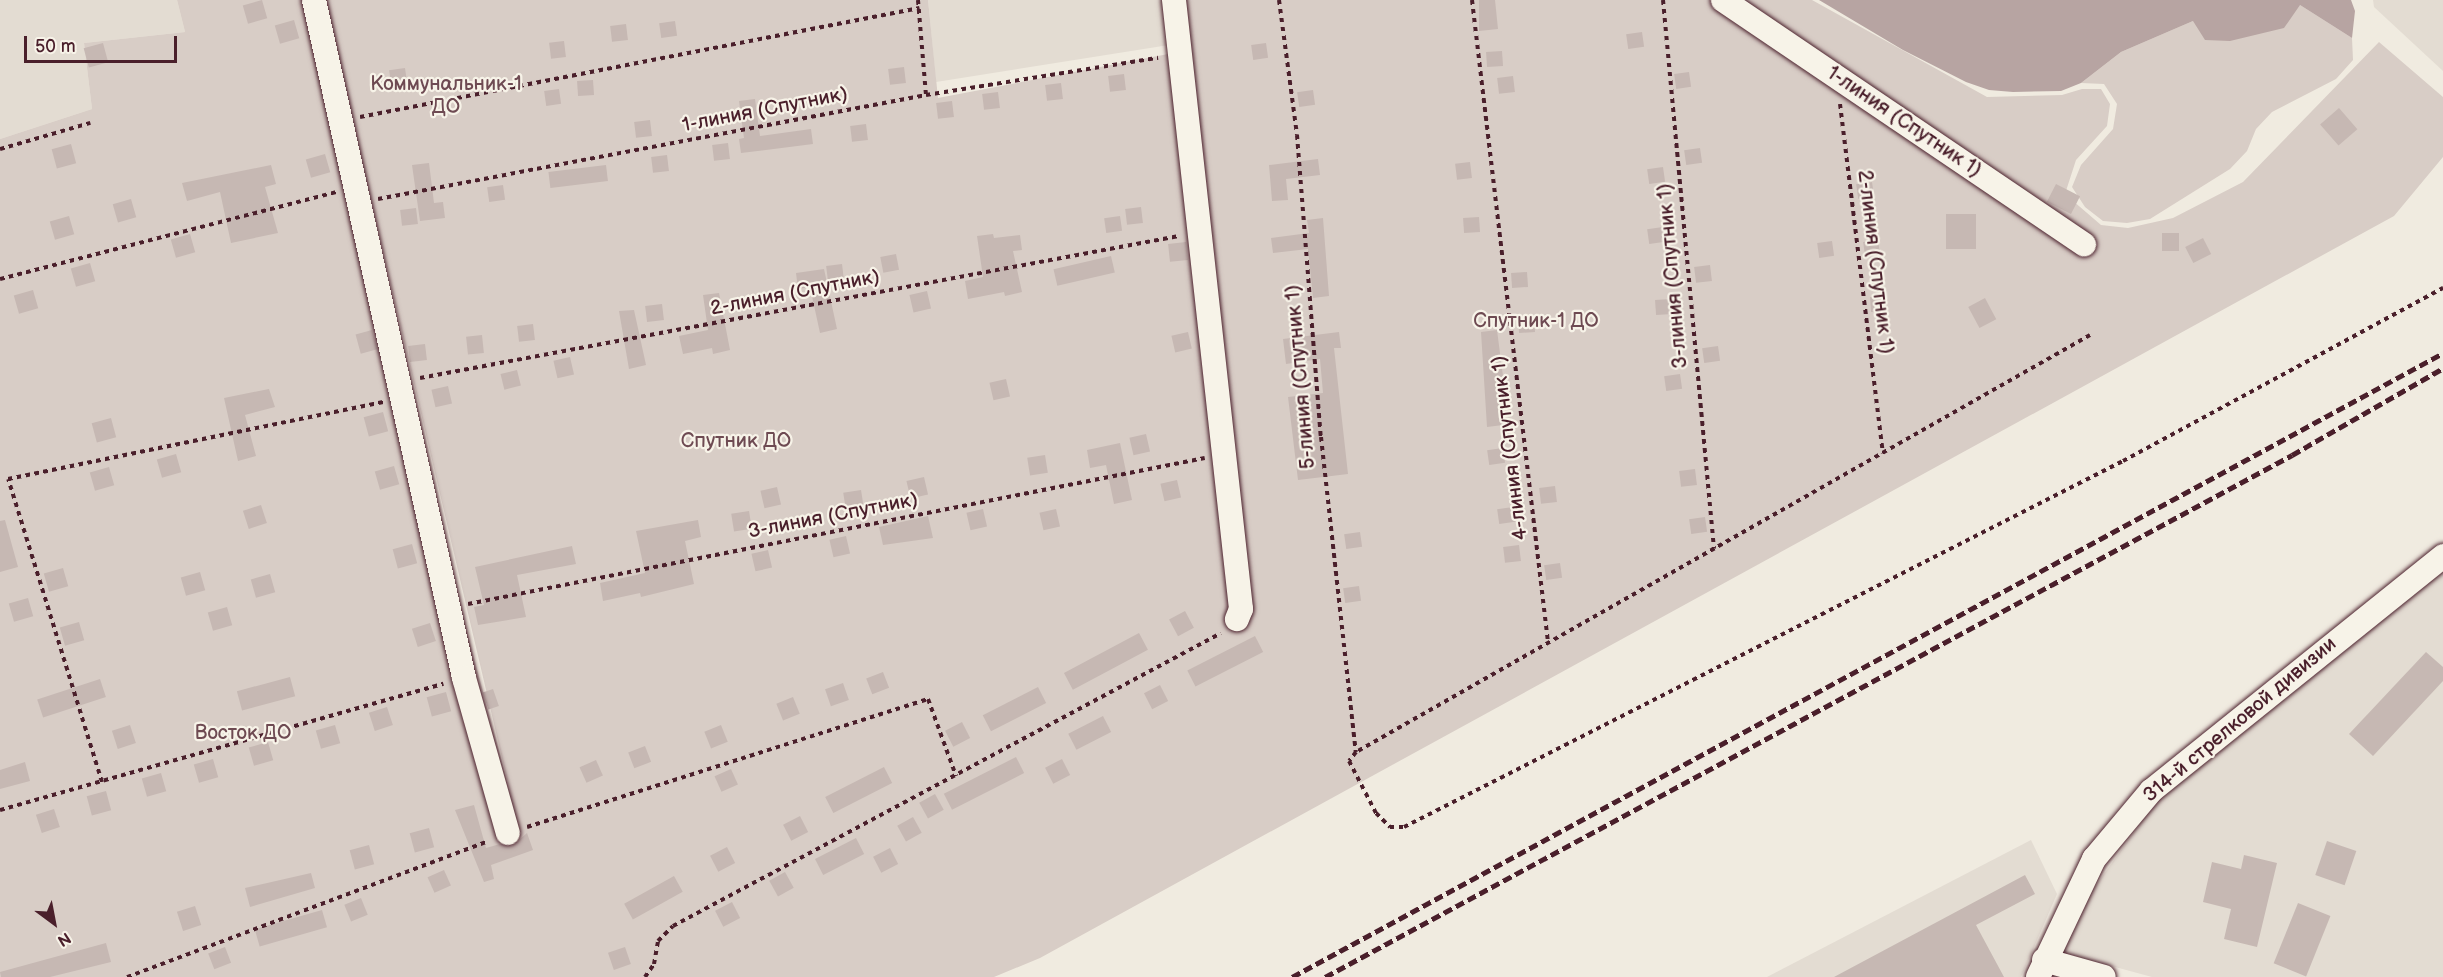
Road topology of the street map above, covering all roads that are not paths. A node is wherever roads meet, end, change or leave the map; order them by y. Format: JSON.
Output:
{"nodes":[{"id":1,"x":314,"y":0,"type":"edge"},
{"id":2,"x":1174,"y":0,"type":"edge"},
{"id":3,"x":1723,"y":0,"type":"edge"},
{"id":4,"x":2084,"y":244,"type":"dead end"},
{"id":5,"x":2443,"y":556,"type":"edge"},
{"id":6,"x":1237,"y":619,"type":"road end"},
{"id":7,"x":508,"y":833,"type":"road end"},
{"id":8,"x":2041,"y":969,"type":"edge"},
{"id":9,"x":2104,"y":977,"type":"edge"}],
"edges":[{"from":1,"to":7,"type":"street"},
{"from":2,"to":6,"type":"street"},
{"from":3,"to":4,"type":"street","name":"1-линия (Спутник 1)"},
{"from":5,"to":8,"type":"street","name":"314-й стрелковой дивизии"},
{"from":8,"to":9,"type":"street"}]}
